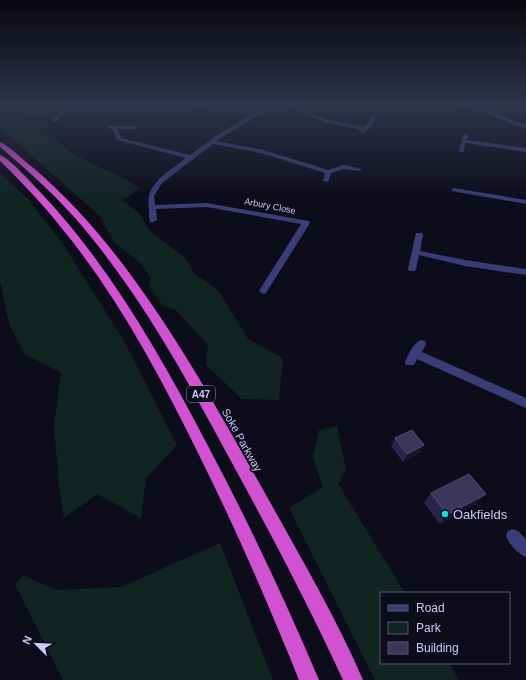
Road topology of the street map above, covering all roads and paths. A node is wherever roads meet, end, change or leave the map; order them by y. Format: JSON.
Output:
{"nodes":[{"id":1,"x":116,"y":135,"type":"edge"},
{"id":2,"x":224,"y":135,"type":"edge"},
{"id":3,"x":213,"y":142,"type":"junction"},
{"id":4,"x":0,"y":144,"type":"edge"},
{"id":5,"x":526,"y":150,"type":"edge"},
{"id":6,"x":461,"y":152,"type":"dead end"},
{"id":7,"x":191,"y":157,"type":"junction"},
{"id":8,"x":0,"y":158,"type":"edge"},
{"id":9,"x":359,"y":169,"type":"dead end"},
{"id":10,"x":328,"y":172,"type":"junction"},
{"id":11,"x":326,"y":181,"type":"dead end"},
{"id":12,"x":454,"y":190,"type":"dead end"},
{"id":13,"x":526,"y":202,"type":"edge"},
{"id":14,"x":151,"y":207,"type":"junction"},
{"id":15,"x":153,"y":220,"type":"dead end"},
{"id":16,"x":419,"y":235,"type":"dead end"},
{"id":17,"x":415,"y":252,"type":"junction"},
{"id":18,"x":412,"y":269,"type":"dead end"},
{"id":19,"x":526,"y":272,"type":"edge"},
{"id":20,"x":263,"y":291,"type":"dead end"},
{"id":21,"x":415,"y":353,"type":"dead end"},
{"id":22,"x":526,"y":403,"type":"edge"},
{"id":23,"x":513,"y":536,"type":"dead end"},
{"id":24,"x":526,"y":550,"type":"edge"},
{"id":25,"x":309,"y":680,"type":"edge"},
{"id":26,"x":353,"y":680,"type":"edge"}],
"edges":[{"from":1,"to":7,"type":"street"},
{"from":2,"to":3,"type":"street"},
{"from":3,"to":7,"type":"street"},
{"from":3,"to":10,"type":"street"},
{"from":4,"to":26,"type":"highway","name":"Soke Parkway","number":"A47"},
{"from":5,"to":6,"type":"street"},
{"from":7,"to":14,"type":"street"},
{"from":8,"to":25,"type":"highway","number":"A47"},
{"from":9,"to":10,"type":"street"},
{"from":10,"to":11,"type":"street"},
{"from":12,"to":13,"type":"street"},
{"from":14,"to":15,"type":"street"},
{"from":14,"to":20,"type":"street","name":"Arbury Close"},
{"from":16,"to":17,"type":"street"},
{"from":17,"to":18,"type":"street"},
{"from":17,"to":19,"type":"street"},
{"from":21,"to":22,"type":"street"},
{"from":23,"to":24,"type":"street"}]}
